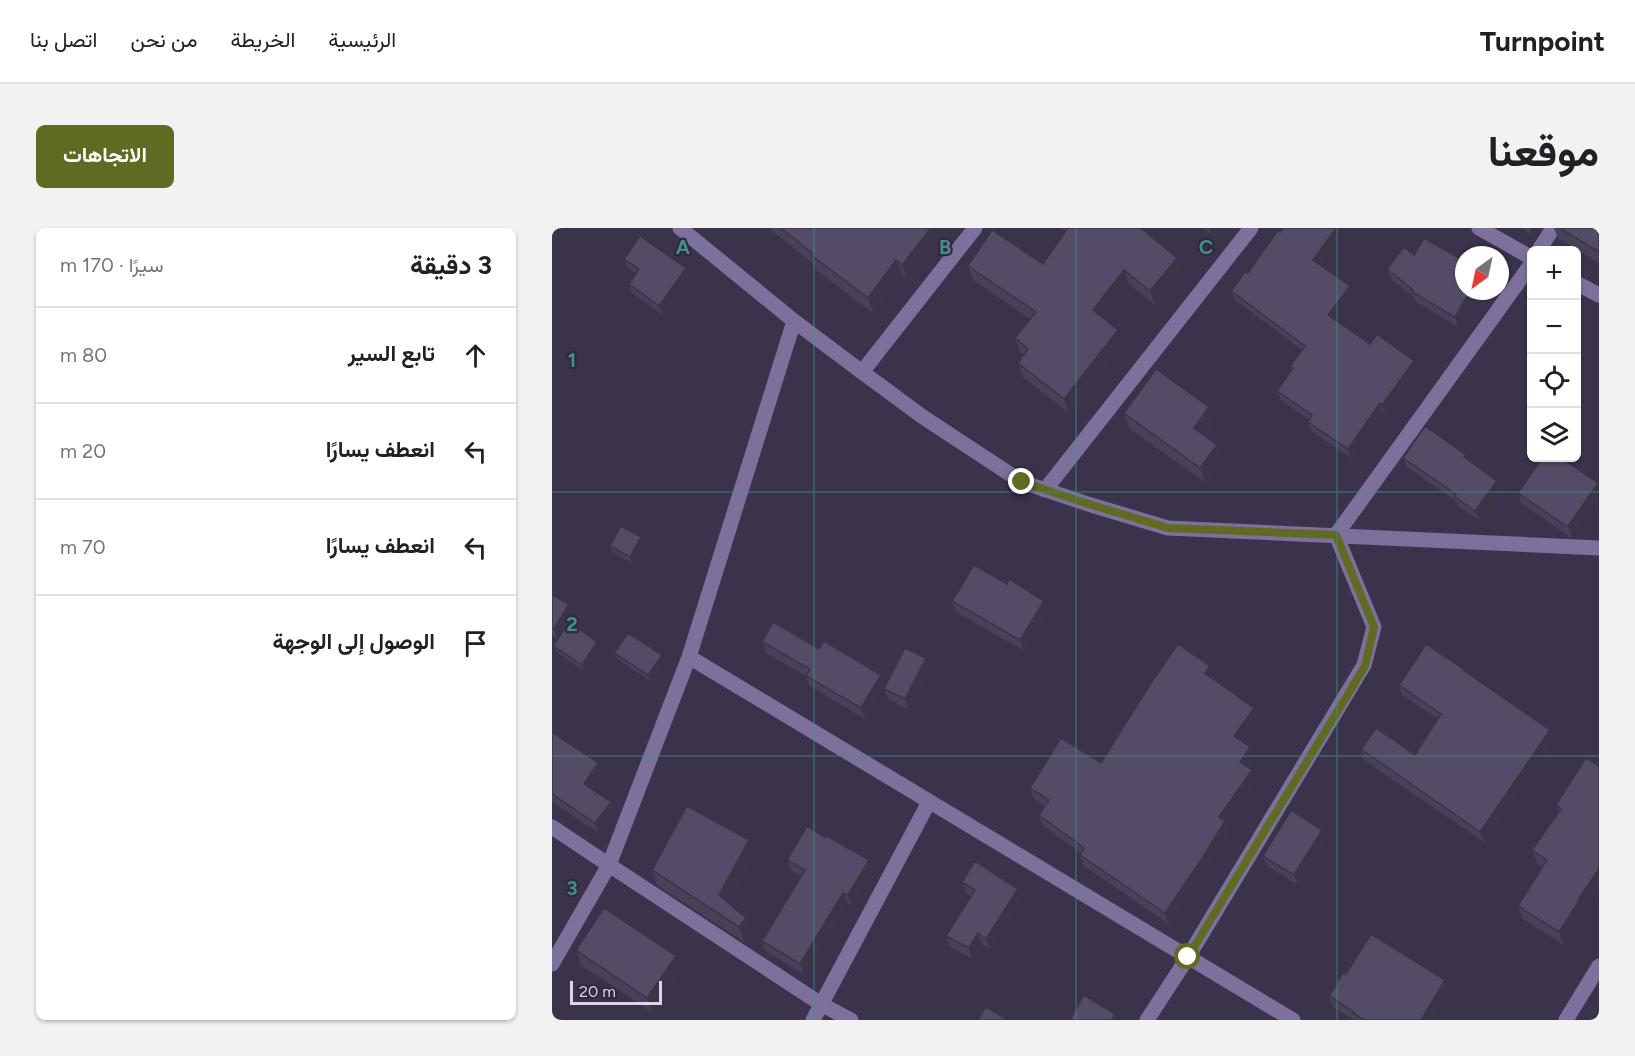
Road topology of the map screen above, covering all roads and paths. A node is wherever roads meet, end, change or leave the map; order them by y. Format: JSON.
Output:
{"nodes":[{"id":1,"x":975,"y":228,"type":"edge"},
{"id":2,"x":1251,"y":228,"type":"edge"},
{"id":3,"x":1479,"y":228,"type":"edge"},
{"id":4,"x":1553,"y":228,"type":"edge"},
{"id":5,"x":683,"y":229,"type":"edge"},
{"id":6,"x":1542,"y":246,"type":"edge"},
{"id":7,"x":1527,"y":255,"type":"edge"},
{"id":8,"x":1527,"y":270,"type":"edge"},
{"id":9,"x":1581,"y":286,"type":"edge"},
{"id":10,"x":1599,"y":295,"type":"edge"},
{"id":11,"x":794,"y":321,"type":"junction"},
{"id":12,"x":862,"y":372,"type":"junction"},
{"id":13,"x":1045,"y":490,"type":"junction"},
{"id":14,"x":1336,"y":535,"type":"junction"},
{"id":15,"x":1599,"y":549,"type":"edge"},
{"id":16,"x":689,"y":657,"type":"junction"},
{"id":17,"x":929,"y":802,"type":"junction"},
{"id":18,"x":552,"y":826,"type":"edge"},
{"id":19,"x":609,"y":865,"type":"junction"},
{"id":20,"x":1188,"y":957,"type":"junction"},
{"id":21,"x":552,"y":964,"type":"edge"},
{"id":22,"x":1599,"y":966,"type":"edge"},
{"id":23,"x":821,"y":1004,"type":"junction"},
{"id":24,"x":1569,"y":1019,"type":"edge"},
{"id":25,"x":813,"y":1020,"type":"edge"},
{"id":26,"x":851,"y":1020,"type":"edge"},
{"id":27,"x":1147,"y":1020,"type":"edge"},
{"id":28,"x":1293,"y":1020,"type":"edge"}],
"edges":[{"from":1,"to":12,"type":"street"},
{"from":2,"to":13,"type":"street"},
{"from":3,"to":7,"type":"street"},
{"from":4,"to":6,"type":"street"},
{"from":5,"to":11,"type":"street"},
{"from":8,"to":14,"type":"street"},
{"from":9,"to":10,"type":"street"},
{"from":11,"to":12,"type":"street"},
{"from":11,"to":16,"type":"street"},
{"from":12,"to":13,"type":"street"},
{"from":13,"to":14,"type":"street"},
{"from":14,"to":15,"type":"street"},
{"from":14,"to":20,"type":"street"},
{"from":16,"to":17,"type":"street"},
{"from":16,"to":19,"type":"street"},
{"from":17,"to":20,"type":"street"},
{"from":17,"to":23,"type":"street"},
{"from":18,"to":19,"type":"street"},
{"from":19,"to":21,"type":"street"},
{"from":19,"to":23,"type":"street"},
{"from":20,"to":27,"type":"street"},
{"from":20,"to":28,"type":"street"},
{"from":22,"to":24,"type":"street"},
{"from":23,"to":25,"type":"street"},
{"from":23,"to":26,"type":"street"}]}
